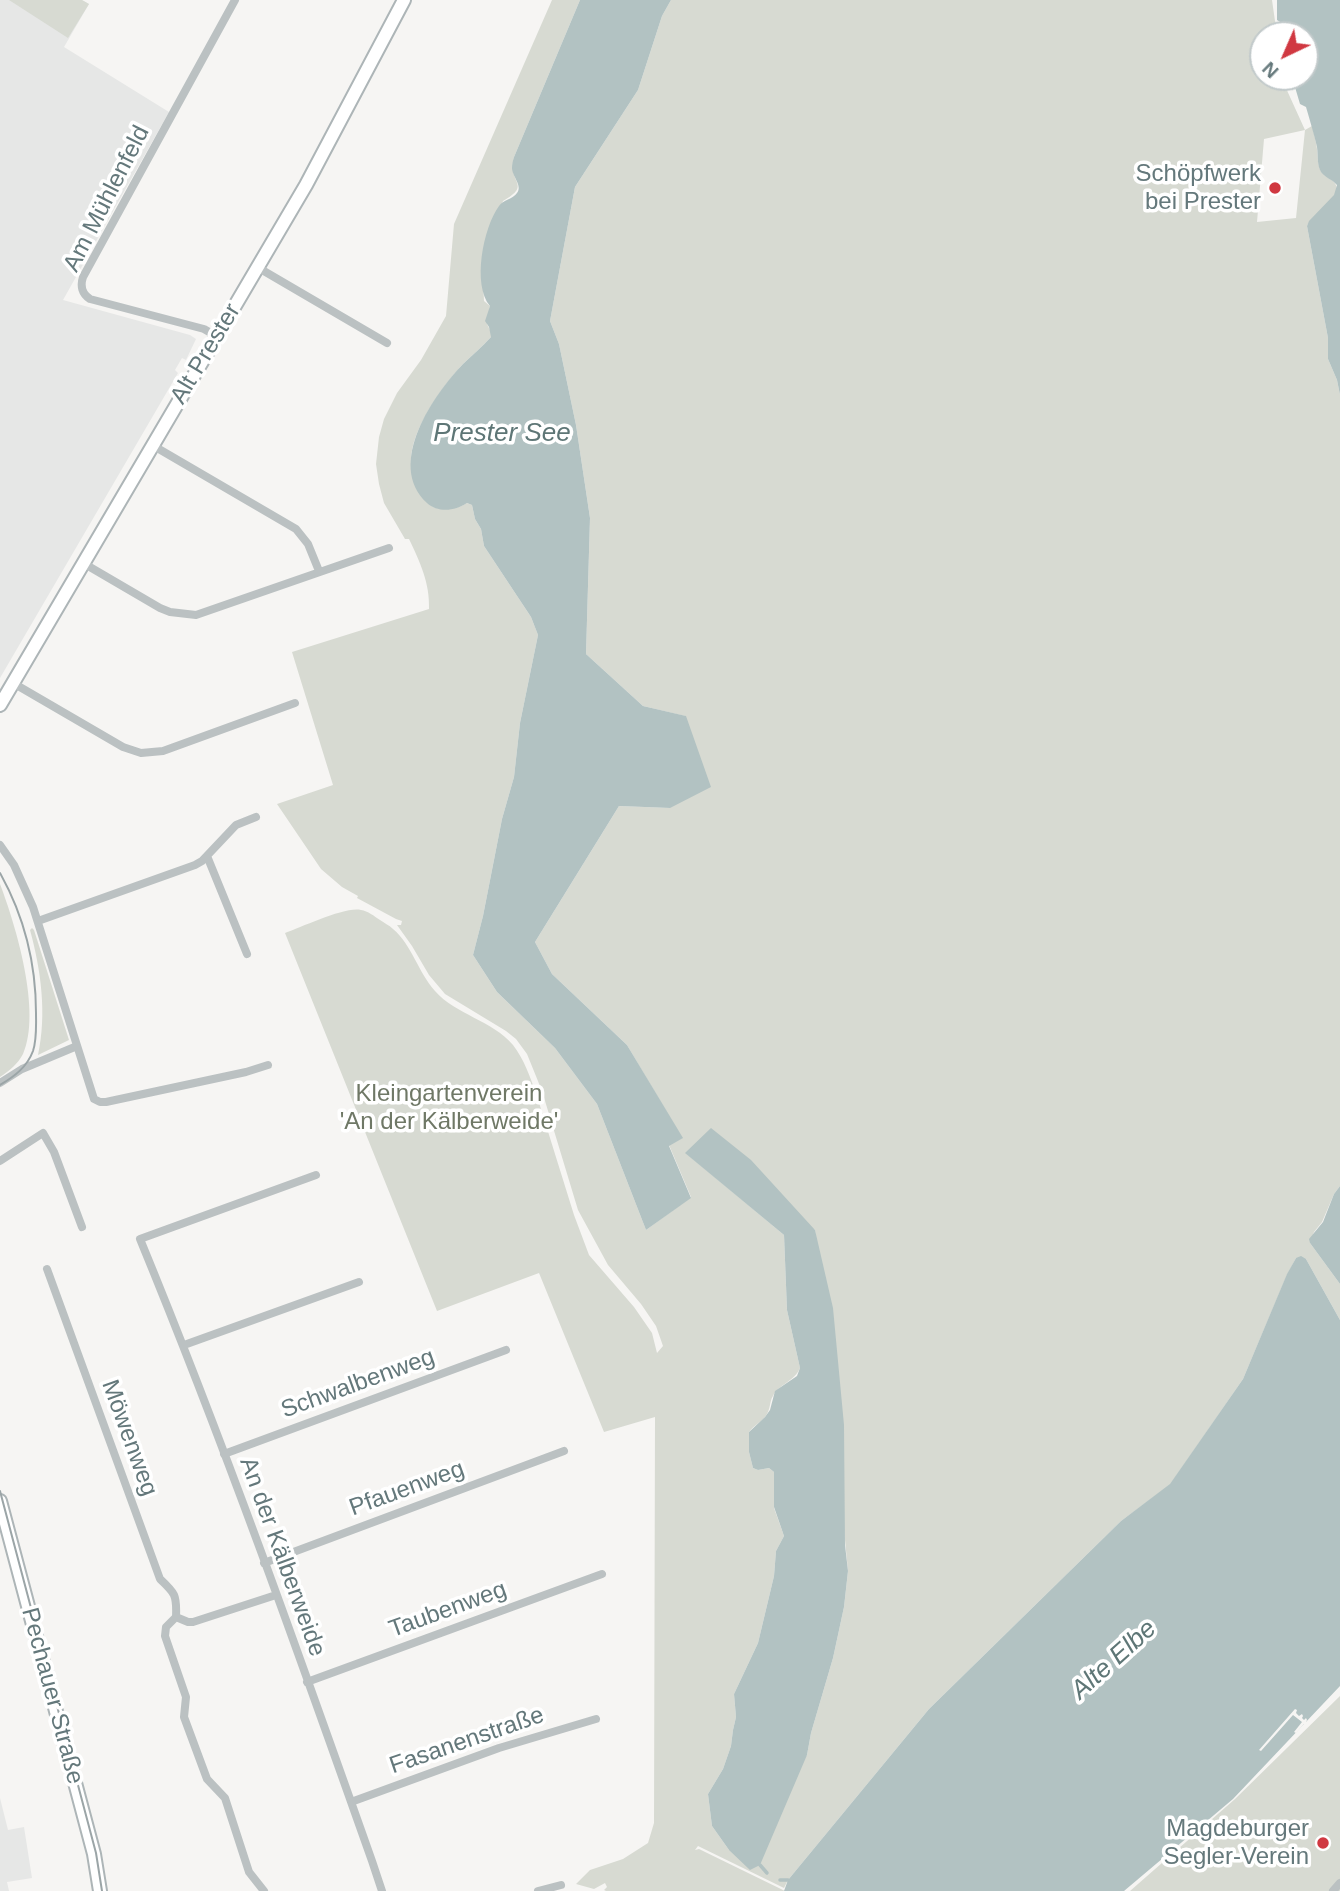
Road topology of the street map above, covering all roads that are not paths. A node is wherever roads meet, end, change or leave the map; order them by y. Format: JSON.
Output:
{"nodes":[{"id":1,"x":235,"y":0,"type":"edge"},
{"id":2,"x":404,"y":0,"type":"edge"},
{"id":3,"x":257,"y":267,"type":"junction"},
{"id":4,"x":216,"y":336,"type":"junction"},
{"id":5,"x":387,"y":344,"type":"dead end"},
{"id":6,"x":152,"y":445,"type":"junction"},
{"id":7,"x":389,"y":548,"type":"dead end"},
{"id":8,"x":83,"y":563,"type":"junction"},
{"id":9,"x":319,"y":571,"type":"junction"},
{"id":10,"x":13,"y":683,"type":"junction"},
{"id":11,"x":295,"y":702,"type":"dead end"},
{"id":12,"x":0,"y":705,"type":"edge"},
{"id":13,"x":256,"y":817,"type":"dead end"},
{"id":14,"x":0,"y":845,"type":"edge"},
{"id":15,"x":207,"y":856,"type":"junction"},
{"id":16,"x":38,"y":921,"type":"junction"},
{"id":17,"x":247,"y":954,"type":"dead end"},
{"id":18,"x":77,"y":1046,"type":"junction"},
{"id":19,"x":268,"y":1065,"type":"dead end"},
{"id":20,"x":0,"y":1083,"type":"edge"},
{"id":21,"x":0,"y":1161,"type":"edge"},
{"id":22,"x":316,"y":1175,"type":"dead end"},
{"id":23,"x":82,"y":1227,"type":"dead end"},
{"id":24,"x":47,"y":1269,"type":"dead end"},
{"id":25,"x":359,"y":1282,"type":"dead end"},
{"id":26,"x":184,"y":1345,"type":"junction"},
{"id":27,"x":506,"y":1350,"type":"dead end"},
{"id":28,"x":564,"y":1451,"type":"dead end"},
{"id":29,"x":224,"y":1454,"type":"junction"},
{"id":30,"x":0,"y":1501,"type":"edge"},
{"id":31,"x":264,"y":1563,"type":"junction"},
{"id":32,"x":602,"y":1574,"type":"dead end"},
{"id":33,"x":276,"y":1595,"type":"junction"},
{"id":34,"x":176,"y":1617,"type":"junction"},
{"id":35,"x":307,"y":1682,"type":"junction"},
{"id":36,"x":596,"y":1719,"type":"dead end"},
{"id":37,"x":351,"y":1802,"type":"junction"},
{"id":38,"x":1340,"y":1883,"type":"edge"},
{"id":39,"x":561,"y":1885,"type":"dead end"},
{"id":40,"x":100,"y":1891,"type":"edge"},
{"id":41,"x":264,"y":1891,"type":"edge"},
{"id":42,"x":382,"y":1891,"type":"edge"},
{"id":43,"x":538,"y":1891,"type":"edge"},
{"id":44,"x":1333,"y":1891,"type":"edge"}],
"edges":[{"from":1,"to":4,"type":"street","name":"Am Mühlenfeld"},
{"from":2,"to":3,"type":"main road","name":"Alt Prester"},
{"from":3,"to":4,"type":"main road","name":"Alt Prester"},
{"from":3,"to":5,"type":"street"},
{"from":4,"to":6,"type":"main road","name":"Alt Prester"},
{"from":6,"to":8,"type":"main road","name":"Alt Prester"},
{"from":6,"to":9,"type":"street"},
{"from":7,"to":9,"type":"street"},
{"from":8,"to":9,"type":"street"},
{"from":8,"to":10,"type":"main road","name":"Alt Prester"},
{"from":10,"to":11,"type":"street"},
{"from":10,"to":12,"type":"main road","name":"Alt Prester"},
{"from":13,"to":15,"type":"street"},
{"from":14,"to":16,"type":"street"},
{"from":15,"to":16,"type":"street"},
{"from":15,"to":17,"type":"street"},
{"from":16,"to":18,"type":"street"},
{"from":18,"to":19,"type":"street"},
{"from":18,"to":20,"type":"street"},
{"from":21,"to":23,"type":"street"},
{"from":22,"to":26,"type":"street","name":"An der Kälberweide"},
{"from":24,"to":34,"type":"street","name":"Möwenweg"},
{"from":25,"to":26,"type":"street"},
{"from":26,"to":29,"type":"street","name":"An der Kälberweide"},
{"from":27,"to":29,"type":"street","name":"Schwalbenweg"},
{"from":28,"to":31,"type":"street","name":"Pfauenweg"},
{"from":29,"to":31,"type":"street","name":"An der Kälberweide"},
{"from":30,"to":40,"type":"main road","name":"Pechauer Straße"},
{"from":31,"to":33,"type":"street","name":"An der Kälberweide"},
{"from":32,"to":35,"type":"street","name":"Taubenweg"},
{"from":33,"to":34,"type":"street"},
{"from":33,"to":35,"type":"street","name":"An der Kälberweide"},
{"from":34,"to":41,"type":"street"},
{"from":35,"to":37,"type":"street","name":"An der Kälberweide"},
{"from":36,"to":37,"type":"street","name":"Fasanenstraße"},
{"from":37,"to":42,"type":"street","name":"An der Kälberweide"},
{"from":38,"to":44,"type":"street"},
{"from":39,"to":43,"type":"street"}]}
